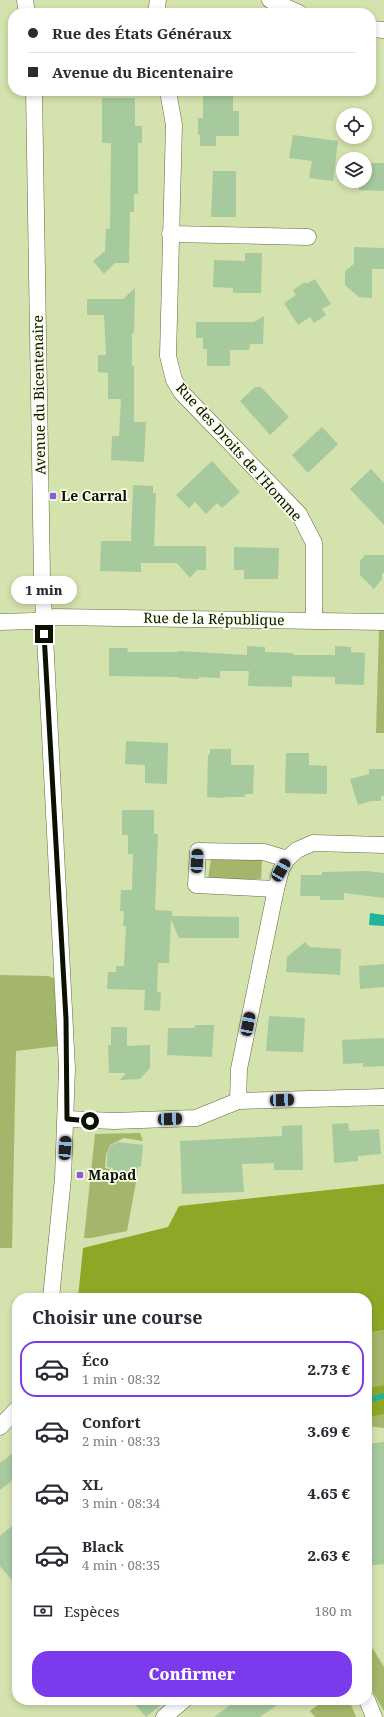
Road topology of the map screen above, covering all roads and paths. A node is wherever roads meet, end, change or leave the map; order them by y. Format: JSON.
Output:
{"nodes":[{"id":1,"x":270,"y":0,"type":"edge"},
{"id":2,"x":288,"y":8,"type":"edge"},
{"id":3,"x":34,"y":96,"type":"edge"},
{"id":4,"x":169,"y":96,"type":"edge"},
{"id":5,"x":170,"y":234,"type":"junction"},
{"id":6,"x":308,"y":237,"type":"dead end"},
{"id":7,"x":43,"y":619,"type":"junction"},
{"id":8,"x":314,"y":620,"type":"junction"},
{"id":9,"x":0,"y":622,"type":"edge"},
{"id":10,"x":384,"y":622,"type":"edge"},
{"id":11,"x":384,"y":845,"type":"edge"},
{"id":12,"x":288,"y":859,"type":"junction"},
{"id":13,"x":276,"y":889,"type":"junction"},
{"id":14,"x":384,"y":1097,"type":"edge"},
{"id":15,"x":238,"y":1101,"type":"junction"},
{"id":16,"x":67,"y":1119,"type":"junction"},
{"id":17,"x":51,"y":1293,"type":"edge"},
{"id":18,"x":12,"y":1414,"type":"edge"},
{"id":19,"x":0,"y":1427,"type":"edge"},
{"id":20,"x":178,"y":1705,"type":"edge"},
{"id":21,"x":369,"y":1705,"type":"edge"},
{"id":22,"x":164,"y":1717,"type":"edge"},
{"id":23,"x":374,"y":1717,"type":"edge"}],
"edges":[{"from":1,"to":2,"type":"street"},
{"from":3,"to":7,"type":"street","name":"Avenue du Bicentenaire"},
{"from":4,"to":5,"type":"street","name":"Rue des Droits de l'Homme"},
{"from":5,"to":6,"type":"street"},
{"from":5,"to":8,"type":"street","name":"Rue des Droits de l'Homme"},
{"from":7,"to":8,"type":"street","name":"Rue de la République"},
{"from":7,"to":9,"type":"street","name":"Rue de la République"},
{"from":7,"to":16,"type":"street","name":"Avenue du Bicentenaire"},
{"from":8,"to":10,"type":"street","name":"Rue de la République"},
{"from":11,"to":12,"type":"street"},
{"from":12,"to":13,"type":"street"},
{"from":12,"to":13,"type":"street"},
{"from":13,"to":15,"type":"street"},
{"from":14,"to":15,"type":"street"},
{"from":15,"to":16,"type":"street"},
{"from":16,"to":17,"type":"street","name":"Avenue du Bicentenaire"},
{"from":18,"to":19,"type":"street"},
{"from":20,"to":22,"type":"street"},
{"from":21,"to":23,"type":"street"}]}
